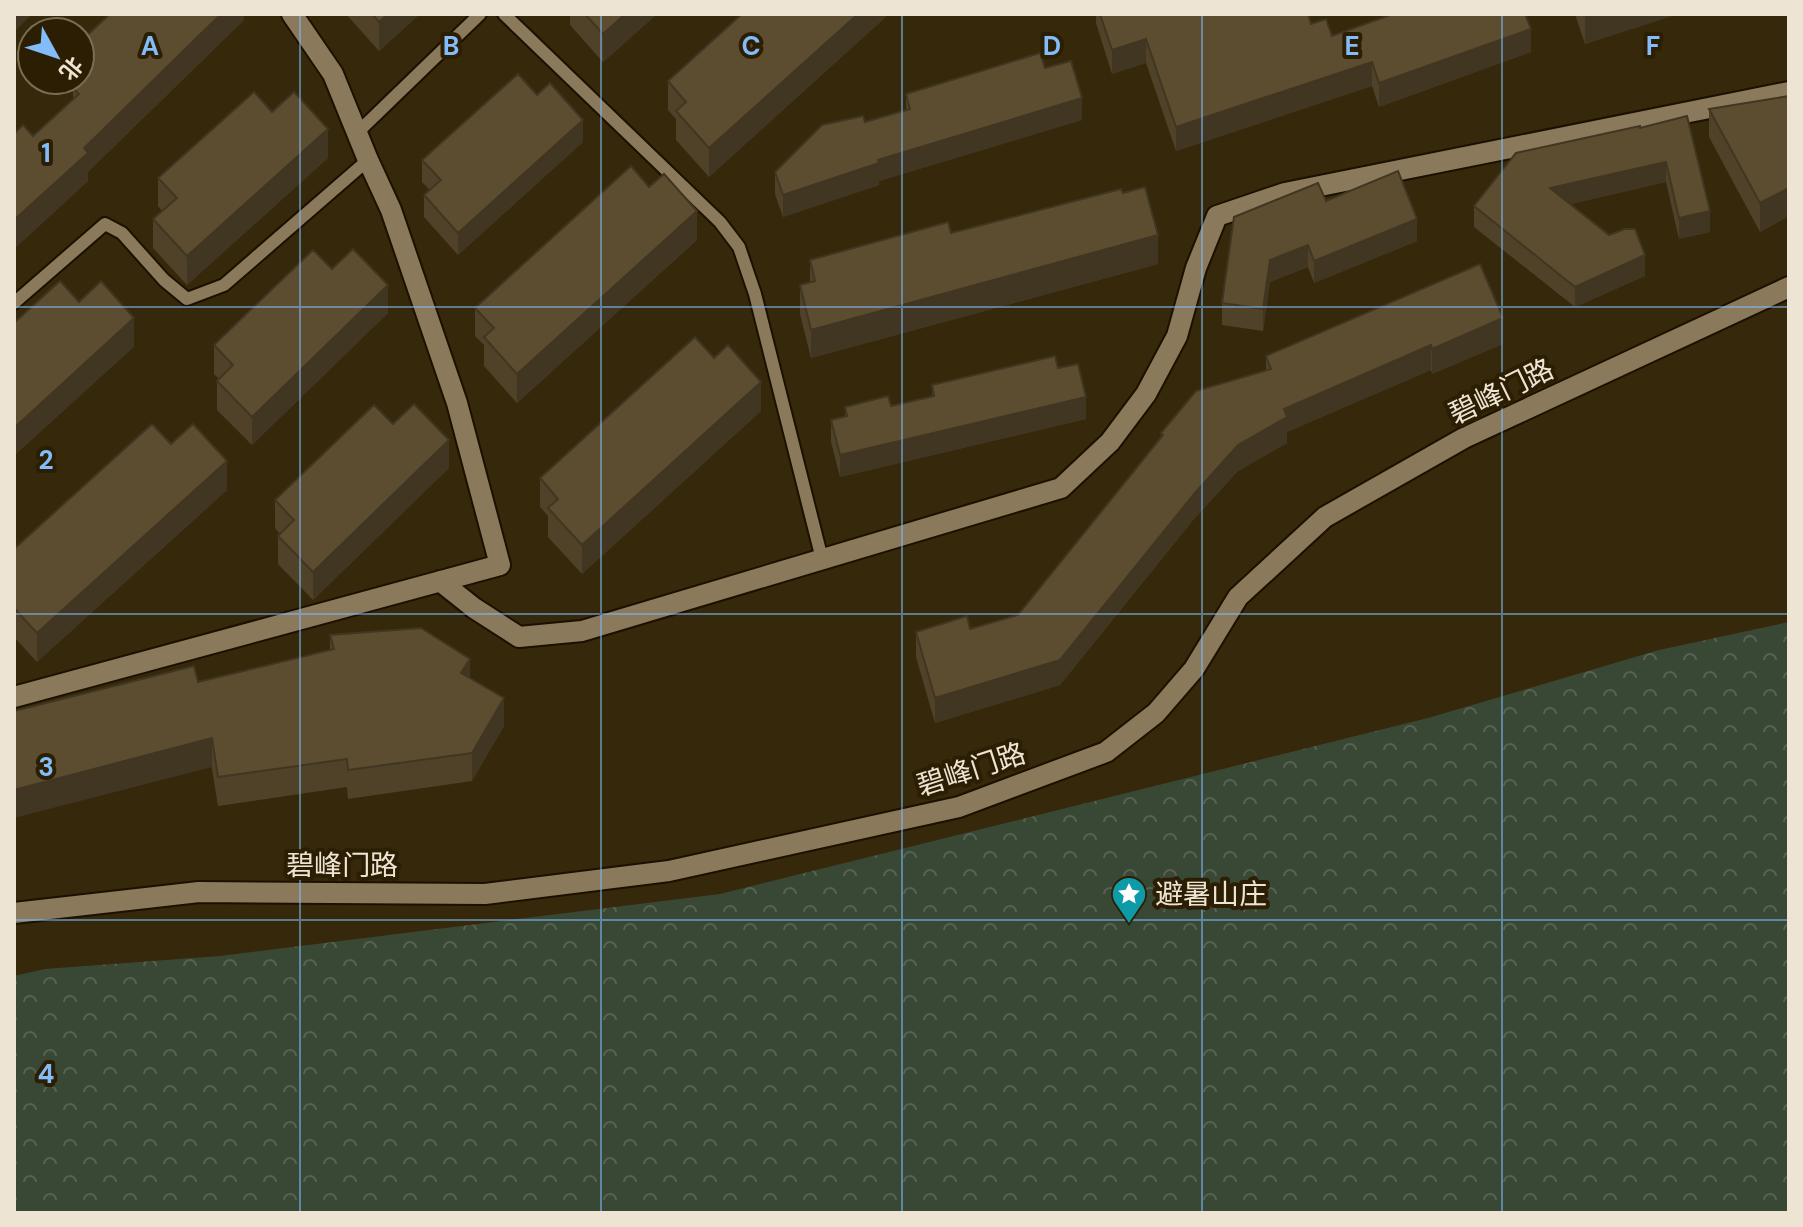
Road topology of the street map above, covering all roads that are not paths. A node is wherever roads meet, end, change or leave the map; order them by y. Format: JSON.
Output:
{"nodes":[{"id":1,"x":292,"y":14,"type":"edge"},
{"id":2,"x":480,"y":14,"type":"edge"},
{"id":3,"x":504,"y":14,"type":"edge"},
{"id":4,"x":1789,"y":92,"type":"edge"},
{"id":5,"x":357,"y":133,"type":"junction"},
{"id":6,"x":368,"y":160,"type":"junction"},
{"id":7,"x":1789,"y":287,"type":"edge"},
{"id":8,"x":14,"y":303,"type":"edge"},
{"id":9,"x":822,"y":559,"type":"junction"},
{"id":10,"x":440,"y":581,"type":"junction"},
{"id":11,"x":14,"y":697,"type":"edge"},
{"id":12,"x":14,"y":913,"type":"edge"}],
"edges":[{"from":1,"to":5,"type":"street"},
{"from":2,"to":5,"type":"lane"},
{"from":3,"to":9,"type":"lane"},
{"from":4,"to":9,"type":"street"},
{"from":5,"to":6,"type":"street"},
{"from":6,"to":8,"type":"lane"},
{"from":6,"to":10,"type":"street"},
{"from":7,"to":12,"type":"street","name":"碧峰门路"},
{"from":9,"to":10,"type":"street"},
{"from":10,"to":11,"type":"street"}]}
